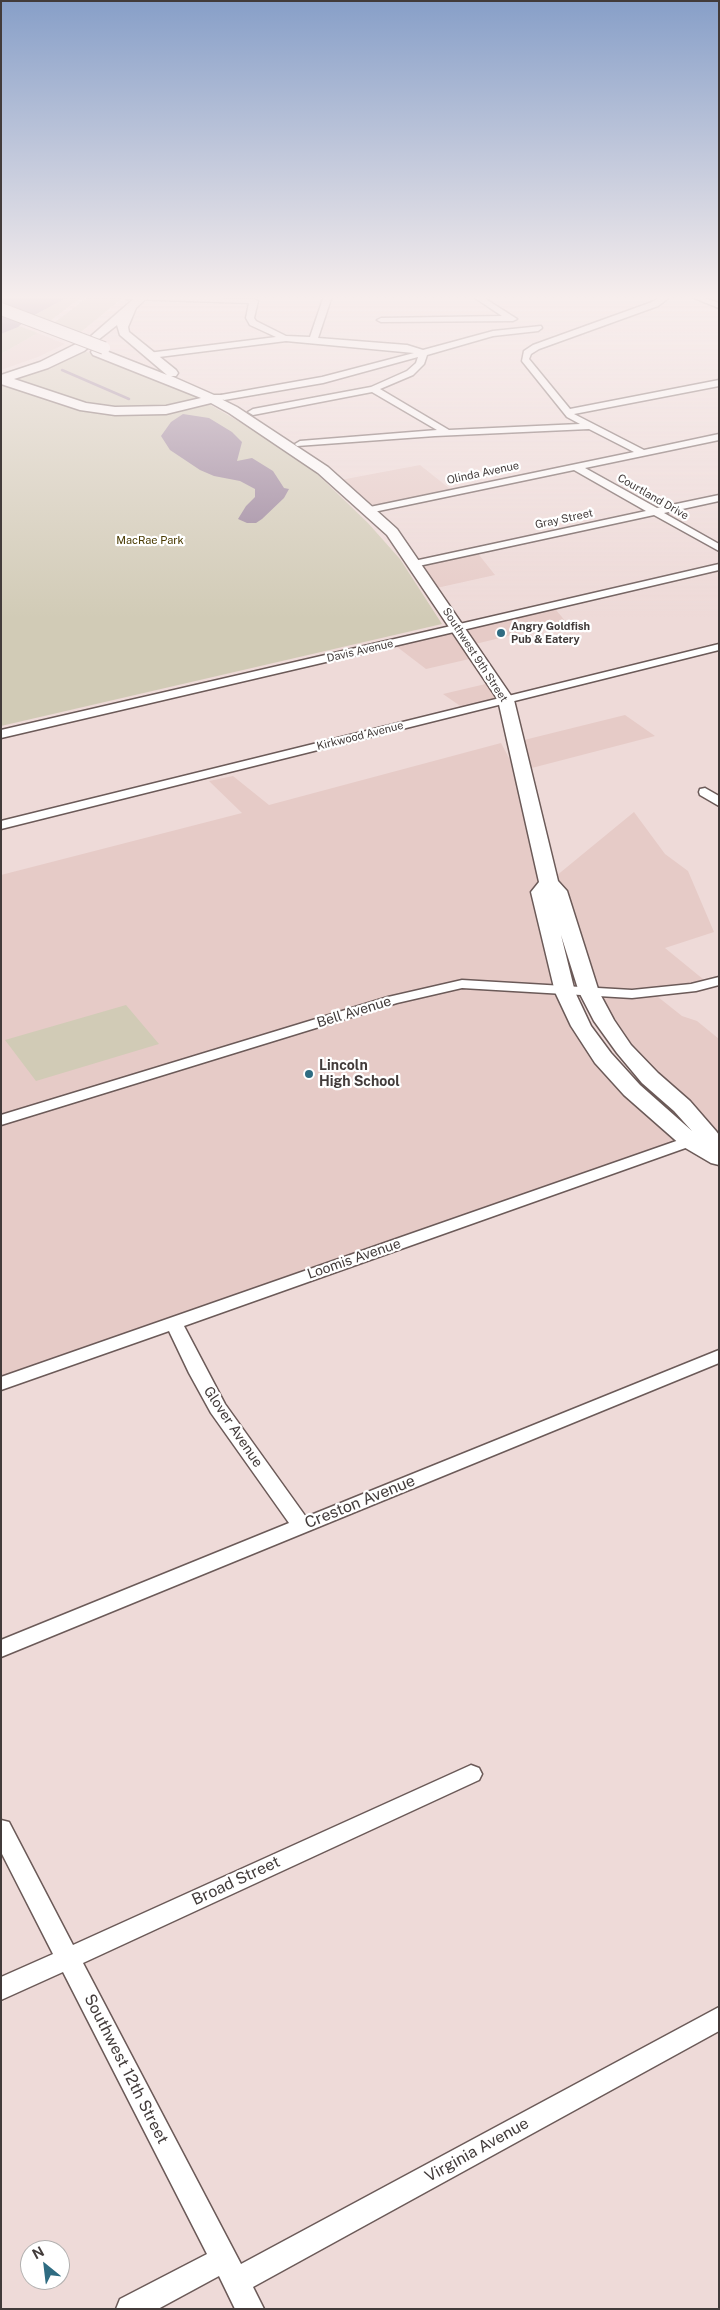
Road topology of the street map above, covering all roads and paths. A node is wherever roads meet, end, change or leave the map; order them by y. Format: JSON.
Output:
{"nodes":[{"id":1,"x":78,"y":404,"type":"edge"},
{"id":2,"x":193,"y":404,"type":"edge"},
{"id":3,"x":229,"y":404,"type":"edge"},
{"id":4,"x":307,"y":404,"type":"edge"},
{"id":5,"x":399,"y":404,"type":"edge"},
{"id":6,"x":561,"y":404,"type":"edge"},
{"id":7,"x":611,"y":404,"type":"edge"},
{"id":8,"x":166,"y":410,"type":"junction"},
{"id":9,"x":568,"y":412,"type":"junction"},
{"id":10,"x":251,"y":416,"type":"junction"},
{"id":11,"x":591,"y":426,"type":"junction"},
{"id":12,"x":447,"y":432,"type":"junction"},
{"id":13,"x":719,"y":437,"type":"edge"},
{"id":14,"x":300,"y":444,"type":"junction"},
{"id":15,"x":643,"y":453,"type":"junction"},
{"id":16,"x":576,"y":467,"type":"junction"},
{"id":17,"x":323,"y":470,"type":"junction"},
{"id":18,"x":719,"y":498,"type":"edge"},
{"id":19,"x":369,"y":510,"type":"junction"},
{"id":20,"x":654,"y":512,"type":"junction"},
{"id":21,"x":719,"y":548,"type":"edge"},
{"id":22,"x":414,"y":564,"type":"junction"},
{"id":23,"x":719,"y":567,"type":"edge"},
{"id":24,"x":458,"y":628,"type":"junction"},
{"id":25,"x":719,"y":647,"type":"edge"},
{"id":26,"x":506,"y":700,"type":"junction"},
{"id":27,"x":1,"y":734,"type":"edge"},
{"id":28,"x":719,"y":788,"type":"edge"},
{"id":29,"x":705,"y":792,"type":"joint"},
{"id":30,"x":719,"y":802,"type":"edge"},
{"id":31,"x":1,"y":825,"type":"edge"},
{"id":32,"x":549,"y":882,"type":"junction"},
{"id":33,"x":719,"y":981,"type":"edge"},
{"id":34,"x":565,"y":992,"type":"junction"},
{"id":35,"x":589,"y":992,"type":"junction"},
{"id":36,"x":1,"y":1120,"type":"edge"},
{"id":37,"x":699,"y":1138,"type":"junction"},
{"id":38,"x":719,"y":1157,"type":"edge"},
{"id":39,"x":174,"y":1323,"type":"junction"},
{"id":40,"x":719,"y":1356,"type":"edge"},
{"id":41,"x":1,"y":1384,"type":"edge"},
{"id":42,"x":302,"y":1526,"type":"junction"},
{"id":43,"x":1,"y":1649,"type":"edge"},
{"id":44,"x":471,"y":1774,"type":"dead end"},
{"id":45,"x":1,"y":1829,"type":"edge"},
{"id":46,"x":68,"y":1958,"type":"junction"},
{"id":47,"x":1,"y":1989,"type":"edge"},
{"id":48,"x":719,"y":2018,"type":"edge"},
{"id":49,"x":230,"y":2270,"type":"junction"},
{"id":50,"x":130,"y":2309,"type":"edge"},
{"id":51,"x":250,"y":2309,"type":"edge"}],
"edges":[{"from":1,"to":8,"type":"main road"},
{"from":2,"to":8,"type":"main road"},
{"from":3,"to":10,"type":"main road","name":"Southwest 9th Street"},
{"from":4,"to":10,"type":"street"},
{"from":5,"to":12,"type":"street"},
{"from":6,"to":9,"type":"street"},
{"from":7,"to":9,"type":"street"},
{"from":8,"to":10,"type":"main road"},
{"from":9,"to":11,"type":"street"},
{"from":10,"to":14,"type":"main road","name":"Southwest 9th Street"},
{"from":10,"to":17,"type":"main road","name":"Southwest 9th Street"},
{"from":11,"to":12,"type":"street"},
{"from":11,"to":15,"type":"street"},
{"from":12,"to":14,"type":"street"},
{"from":13,"to":15,"type":"street","name":"Olinda Avenue"},
{"from":14,"to":17,"type":"main road","name":"Southwest 9th Street"},
{"from":15,"to":16,"type":"street","name":"Olinda Avenue"},
{"from":16,"to":19,"type":"street","name":"Olinda Avenue"},
{"from":16,"to":20,"type":"street","name":"Courtland Drive"},
{"from":17,"to":19,"type":"main road","name":"Southwest 9th Street"},
{"from":18,"to":20,"type":"street","name":"Gray Street"},
{"from":19,"to":22,"type":"main road","name":"Southwest 9th Street"},
{"from":20,"to":21,"type":"street","name":"Courtland Drive"},
{"from":20,"to":22,"type":"street","name":"Gray Street"},
{"from":22,"to":24,"type":"main road","name":"Southwest 9th Street"},
{"from":23,"to":24,"type":"street","name":"Davis Avenue"},
{"from":24,"to":26,"type":"main road","name":"Southwest 9th Street"},
{"from":24,"to":27,"type":"street","name":"Davis Avenue"},
{"from":25,"to":26,"type":"street","name":"Kirkwood Avenue"},
{"from":26,"to":31,"type":"street","name":"Kirkwood Avenue"},
{"from":26,"to":32,"type":"main road","name":"Southwest 9th Street"},
{"from":28,"to":29,"type":"street"},
{"from":29,"to":30,"type":"street"},
{"from":32,"to":34,"type":"main road","name":"Southwest 9th Street"},
{"from":32,"to":35,"type":"main road","name":"Southwest 9th Street"},
{"from":33,"to":35,"type":"street","name":"Bell Avenue"},
{"from":34,"to":35,"type":"street","name":"Bell Avenue"},
{"from":34,"to":36,"type":"street","name":"Bell Avenue"},
{"from":34,"to":37,"type":"main road","name":"Southwest 9th Street"},
{"from":35,"to":37,"type":"main road","name":"Southwest 9th Street"},
{"from":37,"to":38,"type":"main road","name":"Southwest 9th Street"},
{"from":37,"to":39,"type":"street","name":"Loomis Avenue"},
{"from":39,"to":41,"type":"street","name":"Loomis Avenue"},
{"from":39,"to":42,"type":"street","name":"Glover Avenue"},
{"from":40,"to":42,"type":"street","name":"Creston Avenue"},
{"from":42,"to":43,"type":"street","name":"Creston Avenue"},
{"from":44,"to":46,"type":"street","name":"Broad Street"},
{"from":45,"to":46,"type":"street","name":"Southwest 12th Street"},
{"from":46,"to":47,"type":"street","name":"Broad Street"},
{"from":46,"to":49,"type":"street","name":"Southwest 12th Street"},
{"from":48,"to":49,"type":"street","name":"Virginia Avenue"},
{"from":49,"to":50,"type":"street","name":"Virginia Avenue"},
{"from":49,"to":51,"type":"street","name":"Southwest 12th Street"}]}
